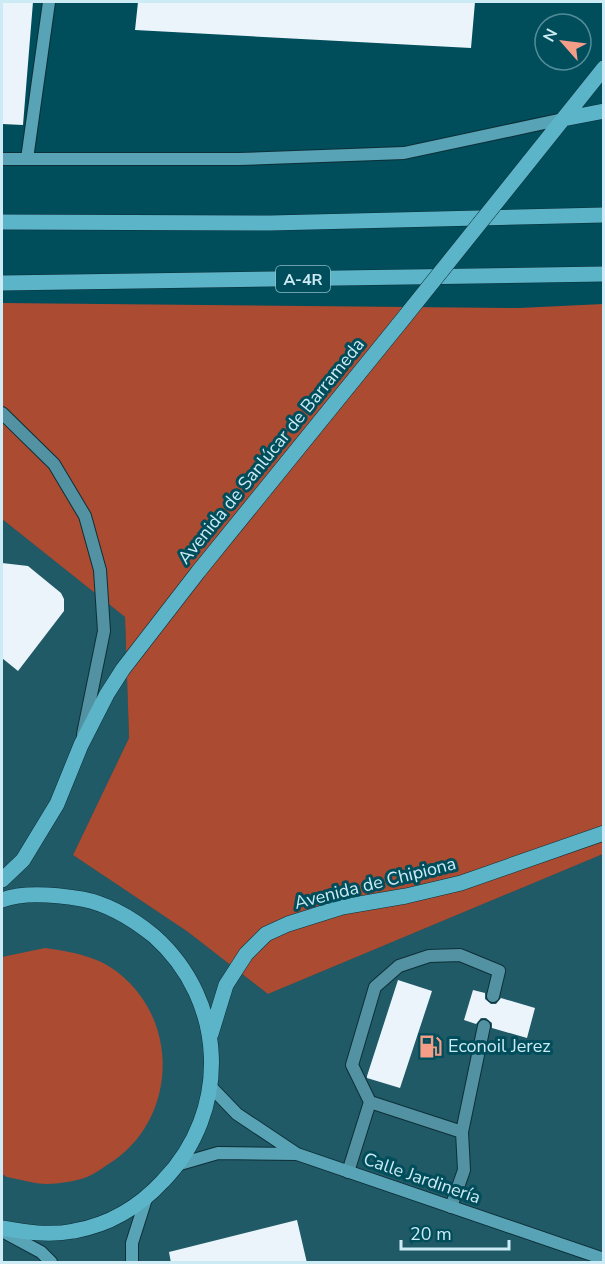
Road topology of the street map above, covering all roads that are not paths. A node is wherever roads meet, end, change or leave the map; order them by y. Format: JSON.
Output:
{"nodes":[{"id":1,"x":49,"y":2,"type":"edge"},
{"id":2,"x":603,"y":68,"type":"edge"},
{"id":3,"x":603,"y":111,"type":"edge"},
{"id":4,"x":563,"y":119,"type":"junction"},
{"id":5,"x":2,"y":159,"type":"edge"},
{"id":6,"x":27,"y":159,"type":"junction"},
{"id":7,"x":603,"y":215,"type":"edge"},
{"id":8,"x":2,"y":222,"type":"edge"},
{"id":9,"x":603,"y":274,"type":"edge"},
{"id":10,"x":2,"y":283,"type":"edge"},
{"id":11,"x":2,"y":413,"type":"edge"},
{"id":12,"x":81,"y":745,"type":"junction"},
{"id":13,"x":603,"y":833,"type":"edge"},
{"id":14,"x":2,"y":880,"type":"edge"},
{"id":15,"x":2,"y":900,"type":"edge"},
{"id":16,"x":493,"y":996,"type":"dead end"},
{"id":17,"x":484,"y":1026,"type":"dead end"},
{"id":18,"x":210,"y":1034,"type":"junction"},
{"id":19,"x":211,"y":1087,"type":"junction"},
{"id":20,"x":370,"y":1102,"type":"junction"},
{"id":21,"x":462,"y":1132,"type":"junction"},
{"id":22,"x":297,"y":1154,"type":"junction"},
{"id":23,"x":180,"y":1164,"type":"junction"},
{"id":24,"x":348,"y":1172,"type":"junction"},
{"id":25,"x":146,"y":1199,"type":"junction"},
{"id":26,"x":451,"y":1207,"type":"junction"},
{"id":27,"x":2,"y":1229,"type":"edge"},
{"id":28,"x":602,"y":1260,"type":"edge"},
{"id":29,"x":51,"y":1263,"type":"edge"},
{"id":30,"x":132,"y":1263,"type":"edge"}],
"edges":[{"from":1,"to":6,"type":"street"},
{"from":2,"to":4,"type":"main road","name":"Avenida de Sanlúcar de Barrameda"},
{"from":3,"to":4,"type":"main road"},
{"from":4,"to":6,"type":"street"},
{"from":4,"to":12,"type":"main road","name":"Avenida de Sanlúcar de Barrameda","bridge":true},
{"from":5,"to":6,"type":"street"},
{"from":7,"to":8,"type":"main road"},
{"from":9,"to":10,"type":"main road","number":"A-4R"},
{"from":11,"to":12,"type":"street"},
{"from":12,"to":14,"type":"main road","name":"Avenida de Sanlúcar de Barrameda"},
{"from":13,"to":18,"type":"main road","name":"Avenida de Chipiona"},
{"from":15,"to":18,"type":"main road"},
{"from":16,"to":20,"type":"street"},
{"from":17,"to":21,"type":"street"},
{"from":18,"to":19,"type":"main road"},
{"from":19,"to":22,"type":"street","name":"Calle Jardinería"},
{"from":19,"to":23,"type":"main road"},
{"from":20,"to":21,"type":"street"},
{"from":20,"to":24,"type":"street"},
{"from":21,"to":26,"type":"street"},
{"from":22,"to":23,"type":"street","name":"Calle Jardinería"},
{"from":22,"to":24,"type":"street","name":"Calle Jardinería"},
{"from":23,"to":25,"type":"main road"},
{"from":24,"to":26,"type":"street","name":"Calle Jardinería"},
{"from":25,"to":27,"type":"main road"},
{"from":25,"to":30,"type":"street"},
{"from":26,"to":28,"type":"street","name":"Calle Jardinería"},
{"from":27,"to":29,"type":"street"}]}
